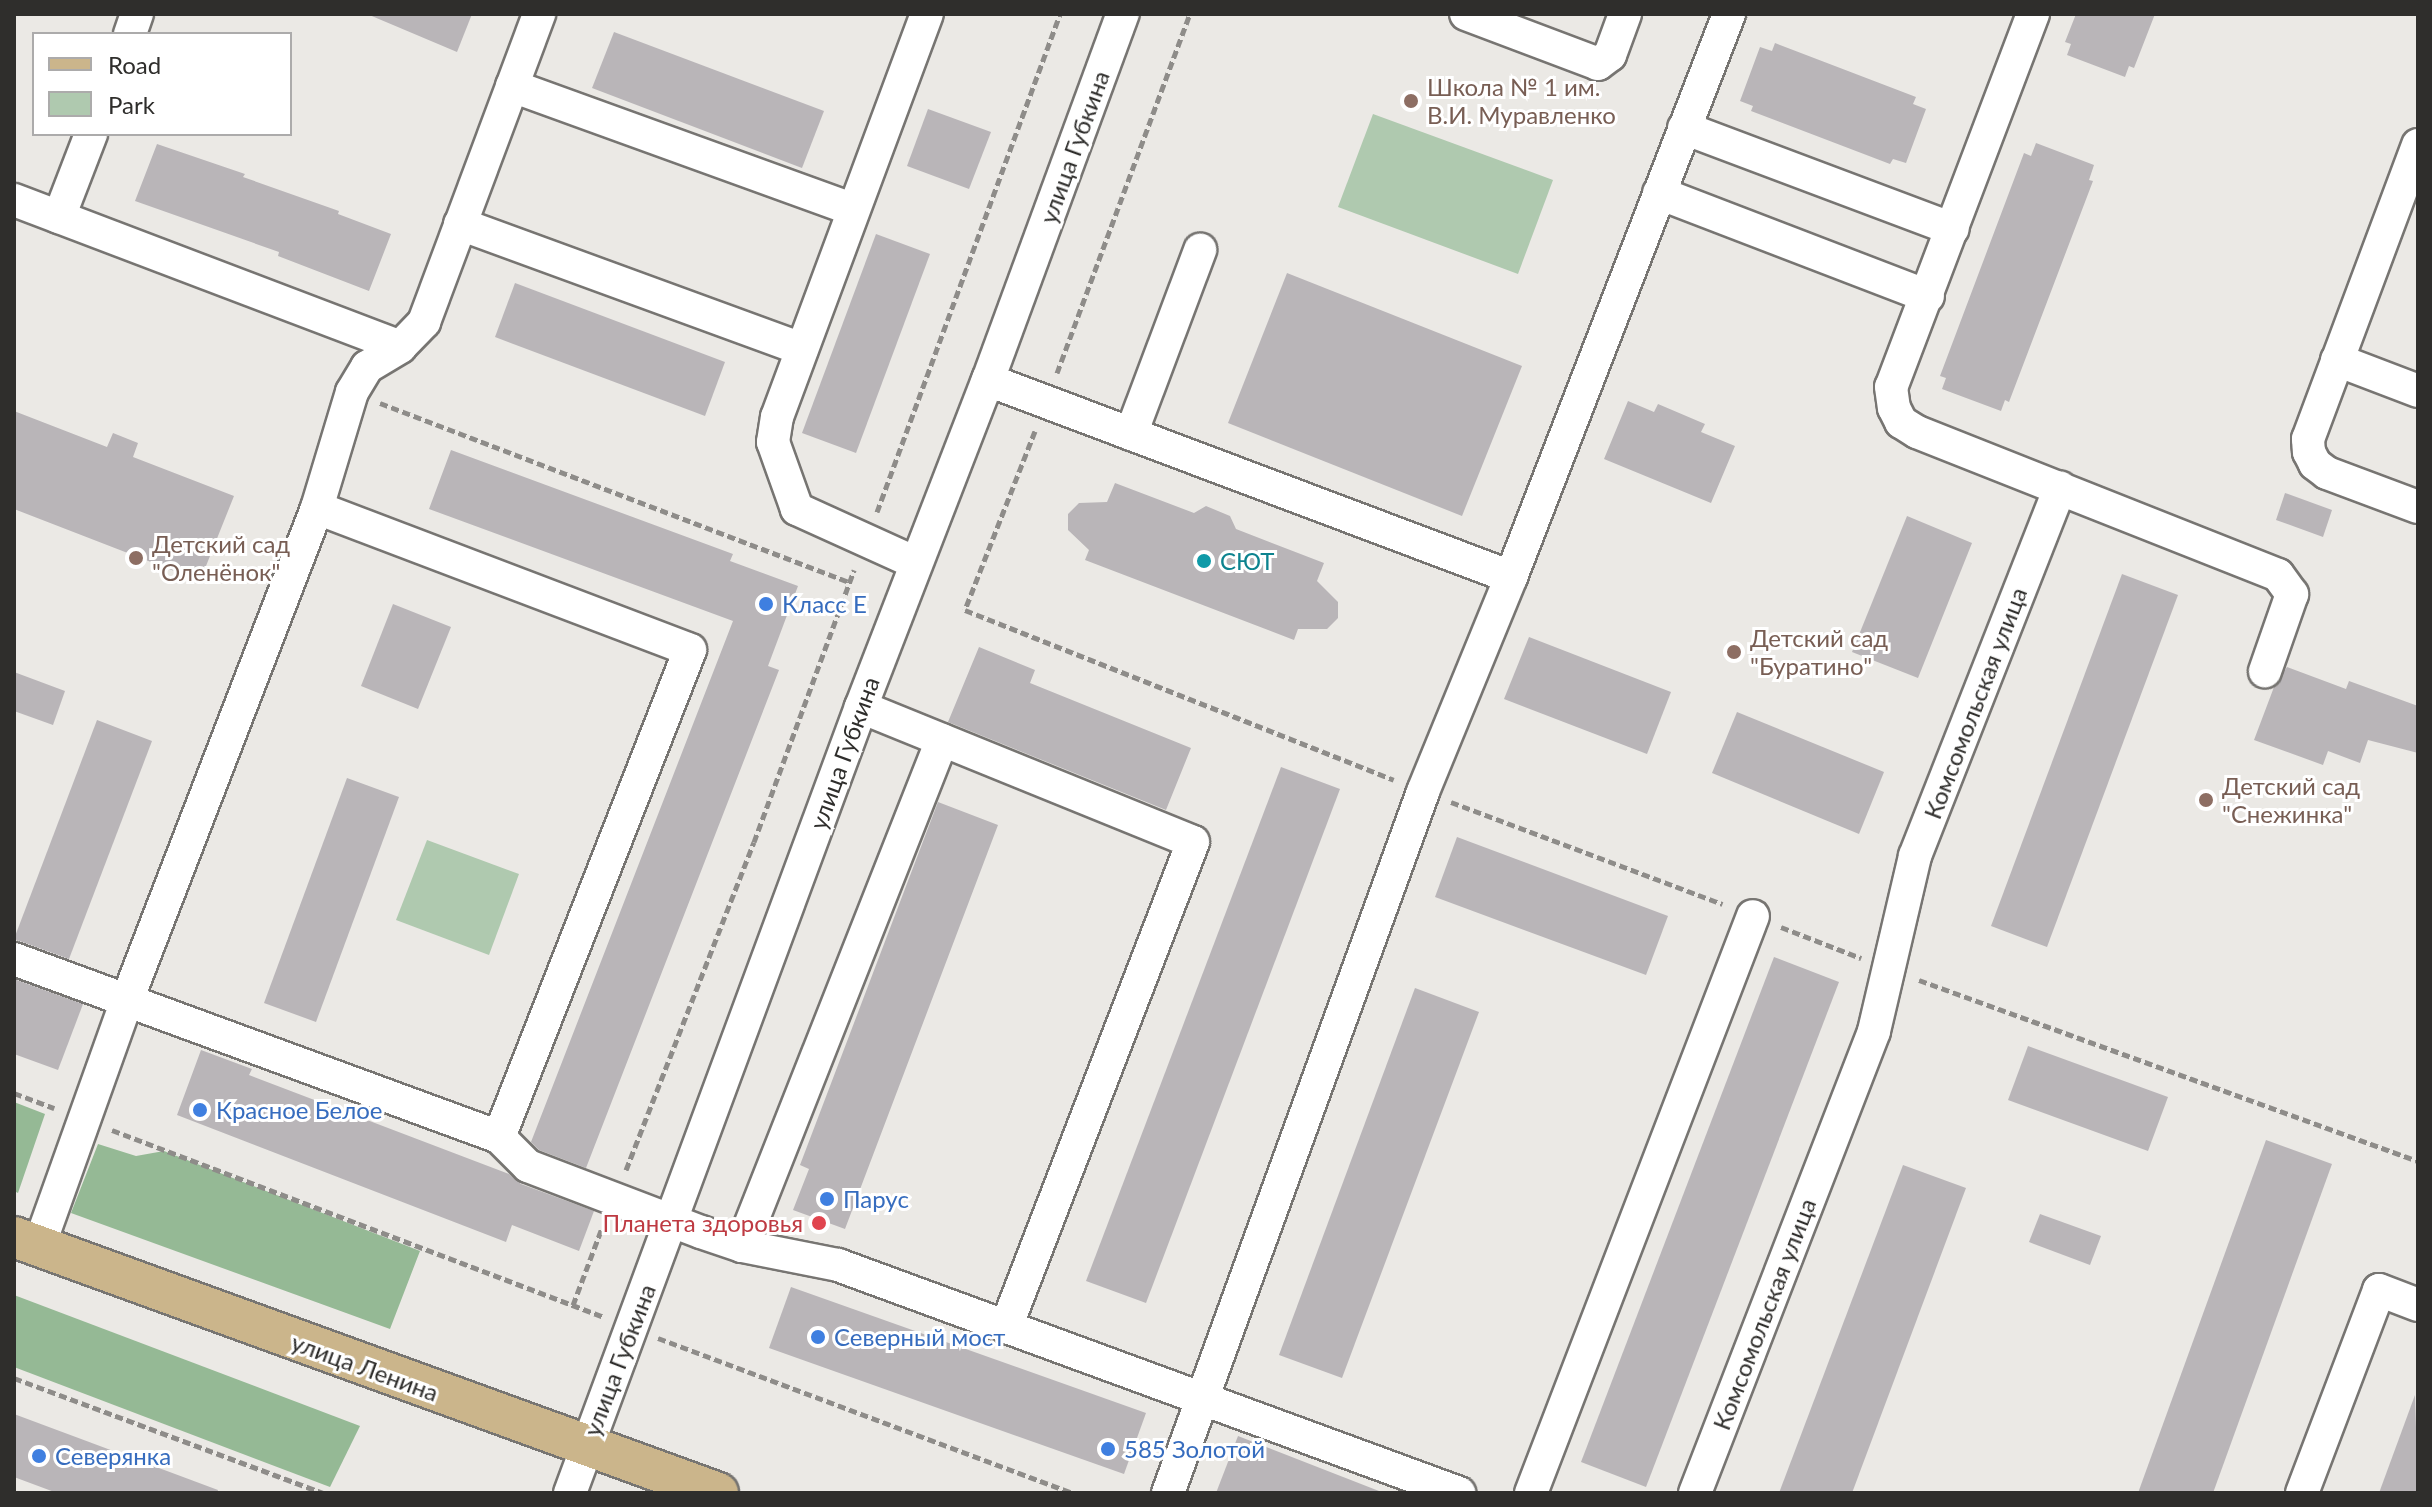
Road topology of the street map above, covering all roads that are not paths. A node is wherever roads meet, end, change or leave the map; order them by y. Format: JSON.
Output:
{"nodes":[{"id":1,"x":539,"y":14,"type":"edge"},
{"id":2,"x":927,"y":14,"type":"edge"},
{"id":3,"x":1123,"y":14,"type":"edge"},
{"id":4,"x":1466,"y":14,"type":"edge"},
{"id":5,"x":1625,"y":14,"type":"edge"},
{"id":6,"x":1729,"y":14,"type":"edge"},
{"id":7,"x":2033,"y":14,"type":"edge"},
{"id":8,"x":512,"y":86,"type":"junction"},
{"id":9,"x":1684,"y":128,"type":"junction"},
{"id":10,"x":90,"y":136,"type":"edge"},
{"id":11,"x":2418,"y":145,"type":"edge"},
{"id":12,"x":1659,"y":193,"type":"junction"},
{"id":13,"x":14,"y":200,"type":"edge"},
{"id":14,"x":852,"y":209,"type":"junction"},
{"id":15,"x":59,"y":217,"type":"junction"},
{"id":16,"x":460,"y":224,"type":"junction"},
{"id":17,"x":1953,"y":229,"type":"junction"},
{"id":18,"x":1200,"y":250,"type":"dead end"},
{"id":19,"x":1928,"y":296,"type":"junction"},
{"id":20,"x":400,"y":347,"type":"junction"},
{"id":21,"x":802,"y":349,"type":"junction"},
{"id":22,"x":2337,"y":360,"type":"junction"},
{"id":23,"x":988,"y":380,"type":"junction"},
{"id":24,"x":2418,"y":391,"type":"edge"},
{"id":25,"x":1131,"y":434,"type":"junction"},
{"id":26,"x":2060,"y":487,"type":"junction"},
{"id":27,"x":2418,"y":507,"type":"edge"},
{"id":28,"x":317,"y":508,"type":"junction"},
{"id":29,"x":916,"y":563,"type":"junction"},
{"id":30,"x":1511,"y":577,"type":"junction"},
{"id":31,"x":2265,"y":671,"type":"dead end"},
{"id":32,"x":861,"y":707,"type":"junction"},
{"id":33,"x":942,"y":740,"type":"junction"},
{"id":34,"x":1753,"y":916,"type":"road end"},
{"id":35,"x":14,"y":959,"type":"edge"},
{"id":36,"x":127,"y":1000,"type":"junction"},
{"id":37,"x":499,"y":1137,"type":"junction"},
{"id":38,"x":673,"y":1221,"type":"junction"},
{"id":39,"x":26,"y":1242,"type":"edge"},
{"id":40,"x":742,"y":1246,"type":"junction"},
{"id":41,"x":2418,"y":1305,"type":"edge"},
{"id":42,"x":1006,"y":1327,"type":"junction"},
{"id":43,"x":1201,"y":1398,"type":"junction"},
{"id":44,"x":587,"y":1446,"type":"junction"},
{"id":45,"x":570,"y":1493,"type":"edge"},
{"id":46,"x":718,"y":1493,"type":"edge"},
{"id":47,"x":1168,"y":1493,"type":"edge"},
{"id":48,"x":1459,"y":1493,"type":"edge"},
{"id":49,"x":1531,"y":1493,"type":"edge"},
{"id":50,"x":1695,"y":1493,"type":"edge"},
{"id":51,"x":2302,"y":1493,"type":"edge"}],
"edges":[{"from":1,"to":8,"type":"street"},
{"from":2,"to":14,"type":"street"},
{"from":3,"to":23,"type":"street","name":"улица Губкина"},
{"from":4,"to":5,"type":"street"},
{"from":6,"to":9,"type":"street"},
{"from":7,"to":17,"type":"street"},
{"from":8,"to":14,"type":"street"},
{"from":8,"to":16,"type":"street"},
{"from":9,"to":12,"type":"street"},
{"from":9,"to":17,"type":"street"},
{"from":10,"to":15,"type":"street"},
{"from":11,"to":22,"type":"street"},
{"from":12,"to":19,"type":"street"},
{"from":12,"to":30,"type":"street"},
{"from":13,"to":15,"type":"street"},
{"from":14,"to":21,"type":"street"},
{"from":15,"to":20,"type":"street"},
{"from":16,"to":20,"type":"street"},
{"from":16,"to":21,"type":"street"},
{"from":17,"to":19,"type":"street"},
{"from":18,"to":25,"type":"street"},
{"from":19,"to":26,"type":"street"},
{"from":20,"to":28,"type":"street"},
{"from":21,"to":29,"type":"street"},
{"from":22,"to":24,"type":"street"},
{"from":22,"to":27,"type":"street"},
{"from":23,"to":25,"type":"street"},
{"from":23,"to":29,"type":"street","name":"улица Губкина"},
{"from":25,"to":30,"type":"street"},
{"from":26,"to":31,"type":"street"},
{"from":26,"to":50,"type":"street","name":"Комсомольская улица"},
{"from":28,"to":36,"type":"street"},
{"from":28,"to":37,"type":"street"},
{"from":29,"to":32,"type":"street","name":"улица Губкина"},
{"from":30,"to":43,"type":"street"},
{"from":32,"to":33,"type":"street"},
{"from":32,"to":38,"type":"street","name":"улица Губкина"},
{"from":33,"to":40,"type":"street"},
{"from":33,"to":42,"type":"street"},
{"from":34,"to":49,"type":"street"},
{"from":35,"to":36,"type":"street"},
{"from":36,"to":37,"type":"street"},
{"from":36,"to":39,"type":"street"},
{"from":37,"to":38,"type":"street"},
{"from":38,"to":40,"type":"street"},
{"from":38,"to":44,"type":"street","name":"улица Губкина"},
{"from":39,"to":44,"type":"main road","name":"улица Ленина"},
{"from":40,"to":42,"type":"street"},
{"from":41,"to":51,"type":"street"},
{"from":42,"to":43,"type":"street"},
{"from":43,"to":47,"type":"street"},
{"from":43,"to":48,"type":"street"},
{"from":44,"to":45,"type":"street","name":"улица Губкина"},
{"from":44,"to":46,"type":"main road","name":"улица Ленина"}]}
